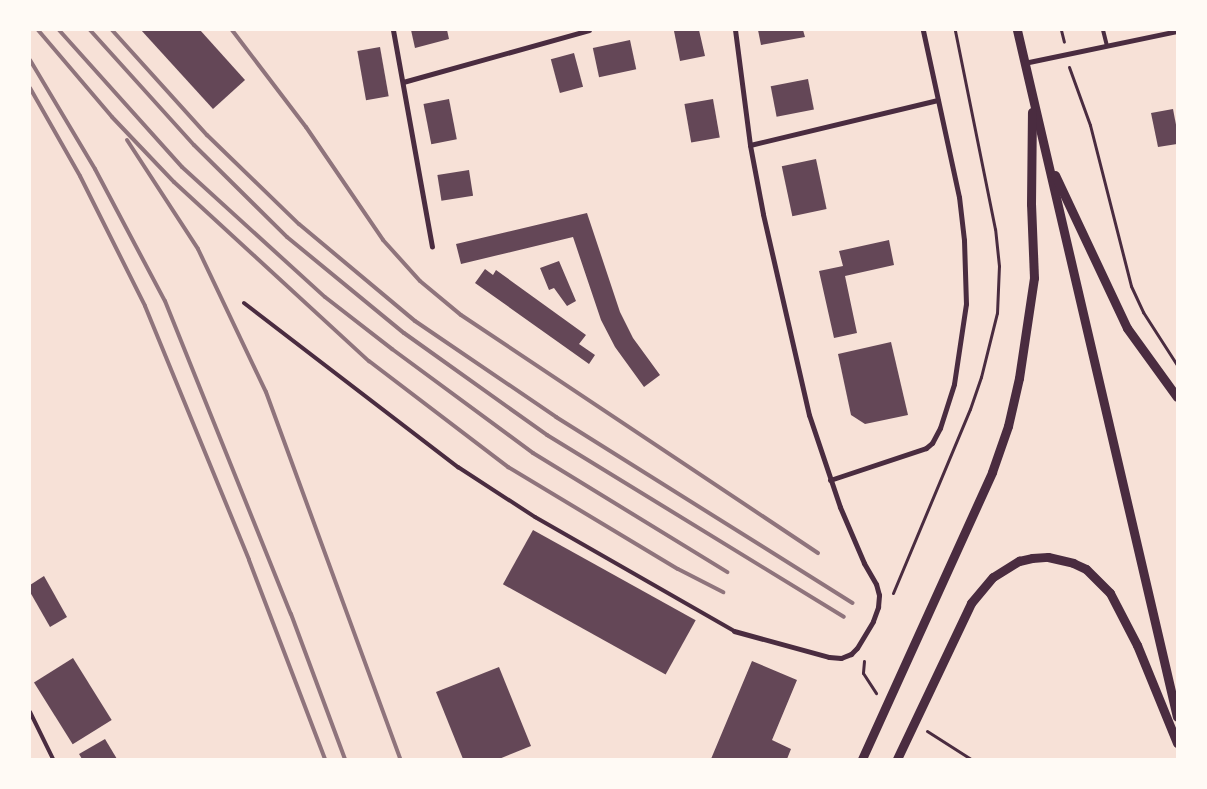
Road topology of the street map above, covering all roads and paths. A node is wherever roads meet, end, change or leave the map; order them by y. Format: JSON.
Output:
{"nodes":[{"id":1,"x":393,"y":30,"type":"edge"},
{"id":2,"x":589,"y":30,"type":"edge"},
{"id":3,"x":735,"y":30,"type":"edge"},
{"id":4,"x":923,"y":30,"type":"edge"},
{"id":5,"x":1017,"y":30,"type":"edge"},
{"id":6,"x":1061,"y":30,"type":"edge"},
{"id":7,"x":1104,"y":30,"type":"edge"},
{"id":8,"x":1177,"y":31,"type":"edge"},
{"id":9,"x":1107,"y":46,"type":"junction"},
{"id":10,"x":1067,"y":55,"type":"junction"},
{"id":11,"x":1024,"y":63,"type":"junction"},
{"id":12,"x":402,"y":82,"type":"junction"},
{"id":13,"x":1032,"y":97,"type":"junction"},
{"id":14,"x":938,"y":100,"type":"junction"},
{"id":15,"x":750,"y":145,"type":"junction"},
{"id":16,"x":1046,"y":157,"type":"junction"},
{"id":17,"x":432,"y":247,"type":"dead end"},
{"id":18,"x":244,"y":303,"type":"dead end"},
{"id":19,"x":1177,"y":365,"type":"edge"},
{"id":20,"x":1177,"y":398,"type":"edge"},
{"id":21,"x":830,"y":480,"type":"junction"},
{"id":22,"x":734,"y":631,"type":"joint"},
{"id":23,"x":30,"y":712,"type":"edge"},
{"id":24,"x":1177,"y":718,"type":"edge"},
{"id":25,"x":1177,"y":743,"type":"edge"},
{"id":26,"x":53,"y":759,"type":"edge"},
{"id":27,"x":862,"y":759,"type":"edge"},
{"id":28,"x":897,"y":759,"type":"edge"}],
"edges":[{"from":1,"to":12,"type":"street"},
{"from":2,"to":12,"type":"street"},
{"from":3,"to":15,"type":"street"},
{"from":4,"to":14,"type":"street"},
{"from":5,"to":11,"type":"street"},
{"from":6,"to":10,"type":"path"},
{"from":7,"to":9,"type":"lane"},
{"from":8,"to":9,"type":"street"},
{"from":9,"to":10,"type":"street"},
{"from":10,"to":11,"type":"street"},
{"from":10,"to":19,"type":"path"},
{"from":11,"to":13,"type":"street"},
{"from":12,"to":17,"type":"street"},
{"from":13,"to":16,"type":"street"},
{"from":13,"to":27,"type":"street"},
{"from":14,"to":15,"type":"street"},
{"from":14,"to":21,"type":"street"},
{"from":15,"to":21,"type":"street"},
{"from":16,"to":20,"type":"street"},
{"from":16,"to":24,"type":"street"},
{"from":18,"to":22,"type":"lane"},
{"from":21,"to":22,"type":"street"},
{"from":23,"to":26,"type":"lane"},
{"from":25,"to":28,"type":"street"}]}
